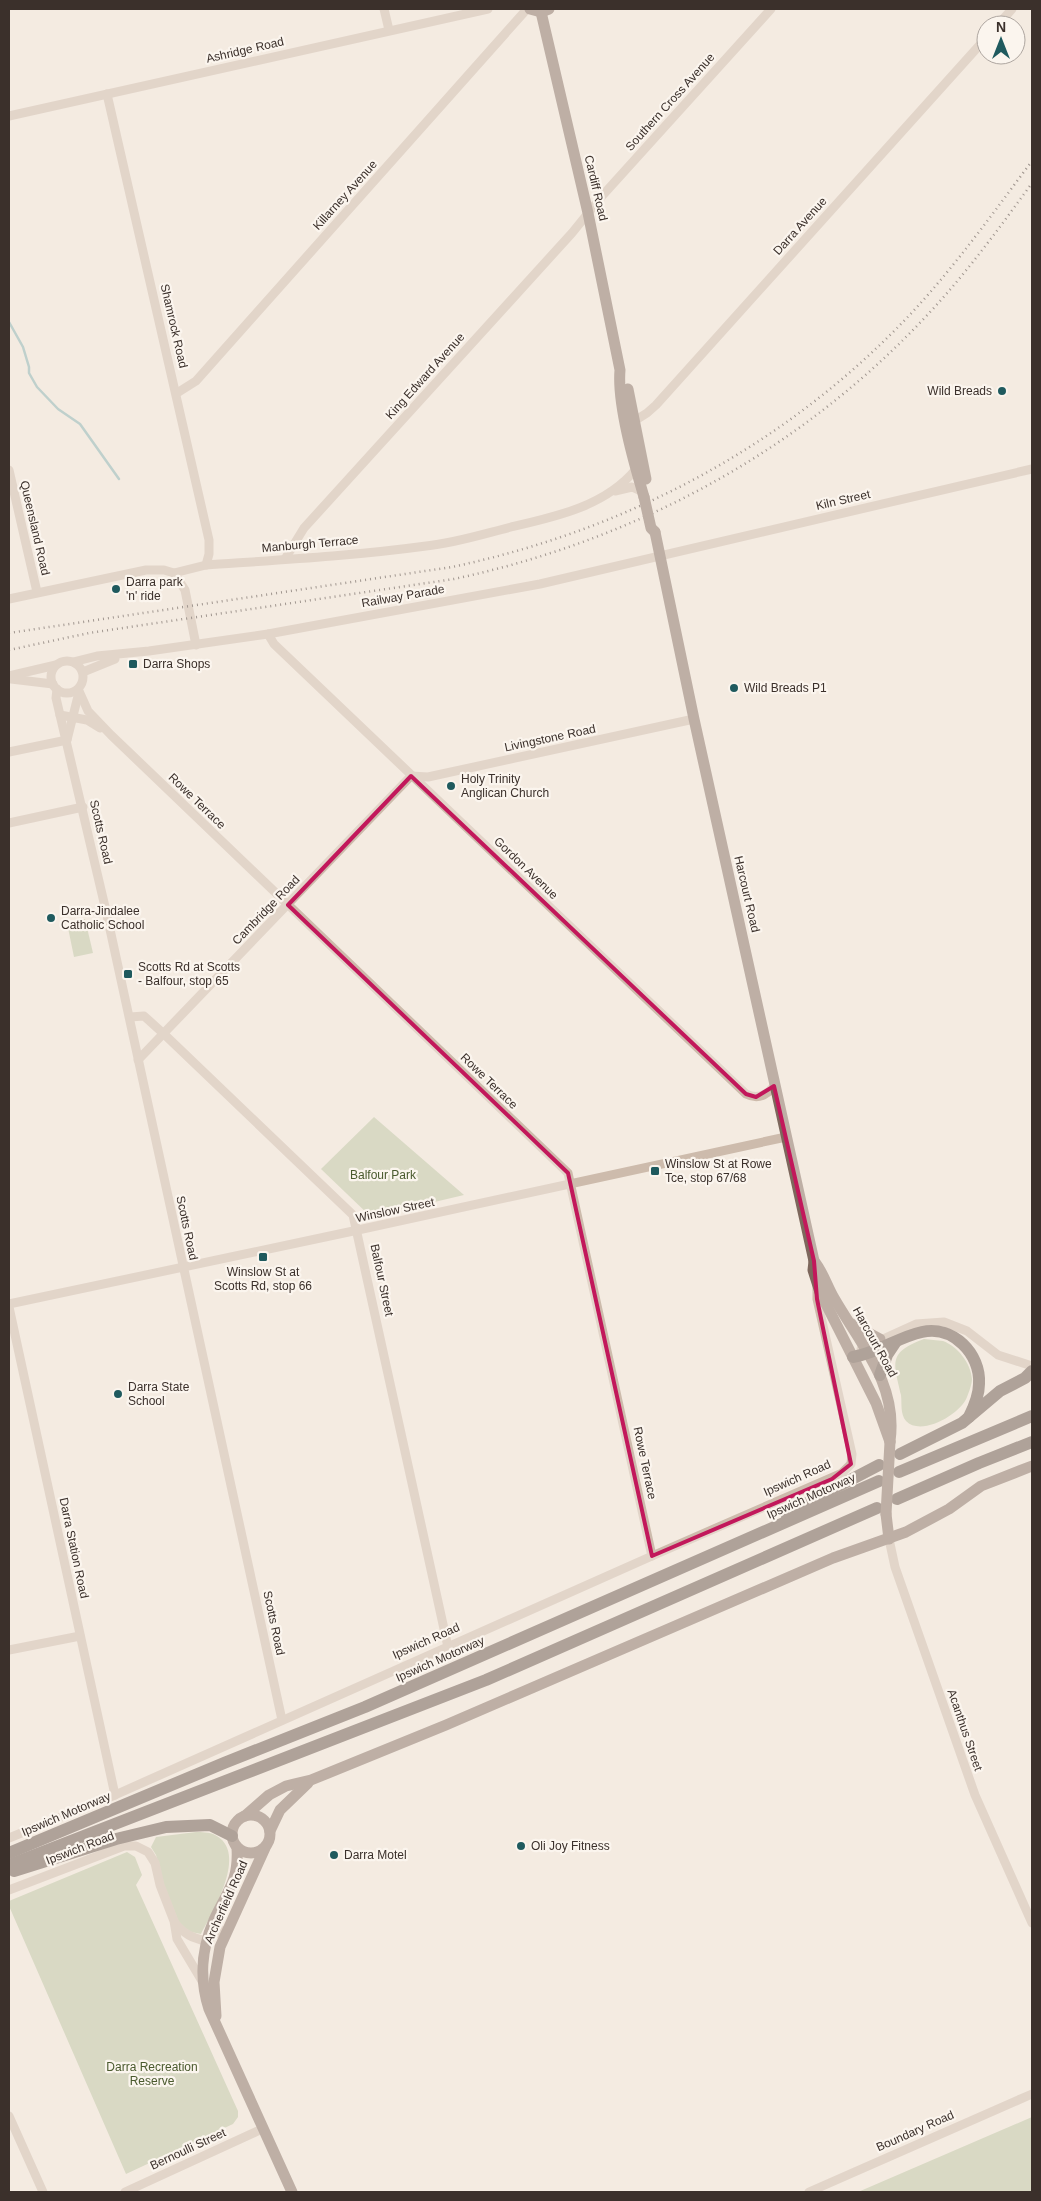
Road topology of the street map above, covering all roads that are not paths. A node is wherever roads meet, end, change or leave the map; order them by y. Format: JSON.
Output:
{"nodes":[{"id":1,"x":384,"y":9,"type":"edge"},
{"id":2,"x":488,"y":9,"type":"edge"},
{"id":3,"x":771,"y":9,"type":"edge"},
{"id":4,"x":537,"y":10,"type":"edge"},
{"id":5,"x":389,"y":30,"type":"junction"},
{"id":6,"x":976,"y":49,"type":"edge"},
{"id":7,"x":107,"y":94,"type":"junction"},
{"id":8,"x":9,"y":116,"type":"edge"},
{"id":9,"x":588,"y":212,"type":"junction"},
{"id":10,"x":177,"y":393,"type":"junction"},
{"id":11,"x":631,"y":423,"type":"junction"},
{"id":12,"x":636,"y":469,"type":"junction"},
{"id":13,"x":1032,"y":469,"type":"edge"},
{"id":14,"x":9,"y":470,"type":"edge"},
{"id":15,"x":610,"y":492,"type":"junction"},
{"id":16,"x":645,"y":495,"type":"junction"},
{"id":17,"x":660,"y":555,"type":"junction"},
{"id":18,"x":284,"y":559,"type":"junction"},
{"id":19,"x":206,"y":565,"type":"junction"},
{"id":20,"x":174,"y":574,"type":"junction"},
{"id":21,"x":37,"y":592,"type":"junction"},
{"id":22,"x":9,"y":599,"type":"edge"},
{"id":23,"x":268,"y":634,"type":"junction"},
{"id":24,"x":196,"y":645,"type":"junction"},
{"id":25,"x":149,"y":651,"type":"junction"},
{"id":26,"x":73,"y":662,"type":"junction"},
{"id":27,"x":56,"y":666,"type":"junction"},
{"id":28,"x":82,"y":672,"type":"junction"},
{"id":29,"x":9,"y":677,"type":"edge"},
{"id":30,"x":55,"y":686,"type":"junction"},
{"id":31,"x":80,"y":689,"type":"junction"},
{"id":32,"x":60,"y":715,"type":"junction"},
{"id":33,"x":73,"y":717,"type":"junction"},
{"id":34,"x":694,"y":719,"type":"junction"},
{"id":35,"x":111,"y":735,"type":"junction"},
{"id":36,"x":67,"y":740,"type":"junction"},
{"id":37,"x":9,"y":752,"type":"edge"},
{"id":38,"x":411,"y":776,"type":"junction"},
{"id":39,"x":83,"y":807,"type":"junction"},
{"id":40,"x":9,"y":823,"type":"edge"},
{"id":41,"x":288,"y":905,"type":"junction"},
{"id":42,"x":130,"y":1017,"type":"junction"},
{"id":43,"x":165,"y":1035,"type":"junction"},
{"id":44,"x":138,"y":1060,"type":"junction"},
{"id":45,"x":774,"y":1086,"type":"junction"},
{"id":46,"x":786,"y":1137,"type":"junction"},
{"id":47,"x":570,"y":1184,"type":"junction"},
{"id":48,"x":358,"y":1230,"type":"junction"},
{"id":49,"x":814,"y":1261,"type":"junction"},
{"id":50,"x":183,"y":1267,"type":"junction"},
{"id":51,"x":818,"y":1285,"type":"junction"},
{"id":52,"x":9,"y":1306,"type":"edge"},
{"id":53,"x":850,"y":1323,"type":"junction"},
{"id":54,"x":12,"y":1338,"type":"edge"},
{"id":55,"x":880,"y":1338,"type":"junction"},
{"id":56,"x":895,"y":1343,"type":"junction"},
{"id":57,"x":866,"y":1350,"type":"junction"},
{"id":58,"x":853,"y":1357,"type":"junction"},
{"id":59,"x":1032,"y":1366,"type":"edge"},
{"id":60,"x":1032,"y":1371,"type":"edge"},
{"id":61,"x":880,"y":1375,"type":"junction"},
{"id":62,"x":1032,"y":1416,"type":"edge"},
{"id":63,"x":969,"y":1417,"type":"junction"},
{"id":64,"x":890,"y":1442,"type":"junction"},
{"id":65,"x":1032,"y":1442,"type":"edge"},
{"id":66,"x":900,"y":1454,"type":"dead end"},
{"id":67,"x":851,"y":1464,"type":"joint"},
{"id":68,"x":879,"y":1465,"type":"dead end"},
{"id":69,"x":1032,"y":1466,"type":"edge"},
{"id":70,"x":899,"y":1472,"type":"dead end"},
{"id":71,"x":878,"y":1481,"type":"dead end"},
{"id":72,"x":897,"y":1499,"type":"dead end"},
{"id":73,"x":882,"y":1511,"type":"junction"},
{"id":74,"x":783,"y":1523,"type":"junction"},
{"id":75,"x":889,"y":1539,"type":"junction"},
{"id":76,"x":652,"y":1556,"type":"junction"},
{"id":77,"x":80,"y":1636,"type":"junction"},
{"id":78,"x":9,"y":1641,"type":"edge"},
{"id":79,"x":22,"y":1646,"type":"junction"},
{"id":80,"x":448,"y":1647,"type":"junction"},
{"id":81,"x":9,"y":1650,"type":"edge"},
{"id":82,"x":282,"y":1720,"type":"junction"},
{"id":83,"x":311,"y":1780,"type":"junction"},
{"id":84,"x":115,"y":1795,"type":"junction"},
{"id":85,"x":245,"y":1816,"type":"junction"},
{"id":86,"x":270,"y":1831,"type":"junction"},
{"id":87,"x":9,"y":1838,"type":"edge"},
{"id":88,"x":234,"y":1842,"type":"junction"},
{"id":89,"x":265,"y":1848,"type":"junction"},
{"id":90,"x":9,"y":1853,"type":"edge"},
{"id":91,"x":9,"y":1865,"type":"edge"},
{"id":92,"x":9,"y":1873,"type":"edge"},
{"id":93,"x":9,"y":1890,"type":"edge"},
{"id":94,"x":174,"y":1921,"type":"junction"},
{"id":95,"x":1032,"y":1923,"type":"edge"},
{"id":96,"x":226,"y":1930,"type":"junction"},
{"id":97,"x":206,"y":1940,"type":"junction"},
{"id":98,"x":202,"y":1981,"type":"junction"},
{"id":99,"x":217,"y":2027,"type":"junction"},
{"id":100,"x":1032,"y":2094,"type":"edge"},
{"id":101,"x":9,"y":2116,"type":"edge"},
{"id":102,"x":262,"y":2129,"type":"junction"},
{"id":103,"x":43,"y":2192,"type":"edge"},
{"id":104,"x":125,"y":2192,"type":"edge"},
{"id":105,"x":292,"y":2192,"type":"edge"},
{"id":106,"x":809,"y":2192,"type":"edge"}],
"edges":[{"from":1,"to":5,"type":"street"},
{"from":2,"to":5,"type":"street","name":"Ashridge Road"},
{"from":3,"to":9,"type":"street","name":"Southern Cross Avenue"},
{"from":4,"to":9,"type":"main road","name":"Cardiff Road"},
{"from":4,"to":10,"type":"street","name":"Killarney Avenue"},
{"from":5,"to":7,"type":"street","name":"Ashridge Road"},
{"from":6,"to":11,"type":"street","name":"Darra Avenue"},
{"from":7,"to":8,"type":"street","name":"Ashridge Road"},
{"from":7,"to":10,"type":"street","name":"Shamrock Road"},
{"from":9,"to":11,"type":"main road","name":"Cardiff Road"},
{"from":9,"to":18,"type":"street","name":"King Edward Avenue"},
{"from":10,"to":19,"type":"street","name":"Shamrock Road"},
{"from":11,"to":12,"type":"main road","name":"Cardiff Road"},
{"from":11,"to":16,"type":"main road","name":"Cardiff Road"},
{"from":12,"to":15,"type":"street","name":"Manburgh Terrace"},
{"from":12,"to":16,"type":"main road","name":"Cardiff Road"},
{"from":13,"to":17,"type":"street","name":"Kiln Street"},
{"from":14,"to":21,"type":"street","name":"Queensland Road"},
{"from":15,"to":16,"type":"street","name":"Manburgh Terrace"},
{"from":15,"to":18,"type":"street","name":"Manburgh Terrace"},
{"from":16,"to":17,"type":"main road","name":"Harcourt Road","bridge":true},
{"from":17,"to":23,"type":"street","name":"Railway Parade"},
{"from":17,"to":34,"type":"main road","name":"Harcourt Road"},
{"from":18,"to":19,"type":"street","name":"Manburgh Terrace"},
{"from":19,"to":20,"type":"street","name":"Manburgh Terrace"},
{"from":20,"to":21,"type":"street","name":"Manburgh Terrace"},
{"from":20,"to":24,"type":"street"},
{"from":21,"to":22,"type":"street","name":"Manburgh Terrace"},
{"from":23,"to":24,"type":"street","name":"Railway Parade"},
{"from":23,"to":38,"type":"street","name":"Gordon Avenue"},
{"from":24,"to":25,"type":"street","name":"Railway Parade"},
{"from":25,"to":26,"type":"street","name":"Railway Parade"},
{"from":25,"to":28,"type":"street","name":"Railway Parade"},
{"from":26,"to":27,"type":"street"},
{"from":26,"to":28,"type":"street"},
{"from":27,"to":29,"type":"street"},
{"from":27,"to":30,"type":"street"},
{"from":28,"to":31,"type":"street"},
{"from":29,"to":30,"type":"street"},
{"from":30,"to":31,"type":"street"},
{"from":30,"to":32,"type":"street","name":"Scotts Road"},
{"from":31,"to":33,"type":"street","name":"Scotts Road"},
{"from":31,"to":35,"type":"street","name":"Rowe Terrace"},
{"from":32,"to":33,"type":"street","name":"Rowe Terrace"},
{"from":32,"to":36,"type":"street","name":"Scotts Road"},
{"from":33,"to":35,"type":"street","name":"Rowe Terrace"},
{"from":33,"to":36,"type":"street","name":"Scotts Road"},
{"from":34,"to":38,"type":"street","name":"Livingstone Road"},
{"from":34,"to":45,"type":"main road","name":"Harcourt Road"},
{"from":35,"to":41,"type":"street","name":"Rowe Terrace"},
{"from":36,"to":37,"type":"street"},
{"from":36,"to":39,"type":"street","name":"Scotts Road"},
{"from":38,"to":41,"type":"street","name":"Cambridge Road"},
{"from":38,"to":45,"type":"street","name":"Gordon Avenue"},
{"from":39,"to":40,"type":"street"},
{"from":39,"to":42,"type":"street","name":"Scotts Road"},
{"from":41,"to":43,"type":"street","name":"Cambridge Road"},
{"from":41,"to":47,"type":"street","name":"Rowe Terrace"},
{"from":42,"to":43,"type":"street","name":"Balfour Street"},
{"from":42,"to":44,"type":"street","name":"Scotts Road"},
{"from":43,"to":44,"type":"street","name":"Cambridge Road"},
{"from":43,"to":48,"type":"street","name":"Balfour Street"},
{"from":44,"to":50,"type":"street","name":"Scotts Road"},
{"from":45,"to":46,"type":"main road","name":"Harcourt Road"},
{"from":46,"to":47,"type":"street","name":"Winslow Street"},
{"from":46,"to":49,"type":"main road","name":"Harcourt Road"},
{"from":47,"to":48,"type":"street","name":"Winslow Street"},
{"from":47,"to":76,"type":"street","name":"Rowe Terrace"},
{"from":48,"to":50,"type":"street","name":"Winslow Street"},
{"from":48,"to":80,"type":"street","name":"Balfour Street"},
{"from":49,"to":51,"type":"main road","name":"Harcourt Road"},
{"from":49,"to":53,"type":"main road","name":"Harcourt Road"},
{"from":50,"to":52,"type":"street","name":"Winslow Street"},
{"from":50,"to":82,"type":"street","name":"Scotts Road"},
{"from":51,"to":58,"type":"main road","name":"Harcourt Road"},
{"from":51,"to":67,"type":"street","name":"Harcourt Road"},
{"from":52,"to":54,"type":"street","name":"Darra Station Road"},
{"from":53,"to":55,"type":"main road"},
{"from":53,"to":57,"type":"main road","name":"Harcourt Road"},
{"from":54,"to":77,"type":"street","name":"Darra Station Road"},
{"from":55,"to":57,"type":"street"},
{"from":55,"to":59,"type":"street"},
{"from":56,"to":57,"type":"highway"},
{"from":56,"to":61,"type":"highway"},
{"from":56,"to":63,"type":"highway"},
{"from":57,"to":58,"type":"highway"},
{"from":57,"to":61,"type":"main road","name":"Harcourt Road"},
{"from":58,"to":64,"type":"main road","name":"Harcourt Road"},
{"from":60,"to":63,"type":"highway"},
{"from":61,"to":64,"type":"main road","name":"Harcourt Road"},
{"from":62,"to":70,"type":"highway"},
{"from":63,"to":66,"type":"highway"},
{"from":64,"to":73,"type":"main road","name":"Harcourt Road","bridge":true},
{"from":65,"to":72,"type":"highway"},
{"from":67,"to":76,"type":"street","name":"Ipswich Road"},
{"from":68,"to":74,"type":"highway"},
{"from":69,"to":75,"type":"main road"},
{"from":71,"to":74,"type":"highway","name":"Ipswich Motorway"},
{"from":73,"to":75,"type":"main road","name":"Harcourt Road"},
{"from":73,"to":91,"type":"highway","name":"Ipswich Motorway"},
{"from":74,"to":90,"type":"highway","name":"Ipswich Motorway"},
{"from":75,"to":83,"type":"main road"},
{"from":75,"to":95,"type":"street","name":"Acanthus Street"},
{"from":76,"to":80,"type":"street","name":"Ipswich Road"},
{"from":77,"to":79,"type":"street"},
{"from":77,"to":84,"type":"street","name":"Darra Station Road"},
{"from":78,"to":79,"type":"street"},
{"from":79,"to":81,"type":"street"},
{"from":80,"to":82,"type":"street","name":"Ipswich Road"},
{"from":82,"to":84,"type":"street","name":"Ipswich Road"},
{"from":83,"to":85,"type":"main road"},
{"from":83,"to":86,"type":"main road"},
{"from":84,"to":87,"type":"street","name":"Ipswich Road"},
{"from":85,"to":86,"type":"main road"},
{"from":85,"to":88,"type":"main road"},
{"from":86,"to":89,"type":"main road"},
{"from":88,"to":89,"type":"main road"},
{"from":88,"to":92,"type":"highway"},
{"from":88,"to":97,"type":"main road","name":"Archerfield Road"},
{"from":89,"to":96,"type":"main road","name":"Archerfield Road"},
{"from":93,"to":94,"type":"street","name":"Ipswich Road"},
{"from":94,"to":97,"type":"street","name":"Ipswich Road"},
{"from":94,"to":98,"type":"street","name":"Ipswich Road"},
{"from":96,"to":97,"type":"street"},
{"from":96,"to":99,"type":"main road","name":"Archerfield Road"},
{"from":97,"to":98,"type":"main road","name":"Archerfield Road"},
{"from":98,"to":99,"type":"main road","name":"Archerfield Road"},
{"from":99,"to":102,"type":"main road","name":"Archerfield Road"},
{"from":100,"to":106,"type":"street","name":"Boundary Road"},
{"from":101,"to":103,"type":"street"},
{"from":102,"to":104,"type":"street","name":"Bernoulli Street"},
{"from":102,"to":105,"type":"main road","name":"Archerfield Road"}]}
